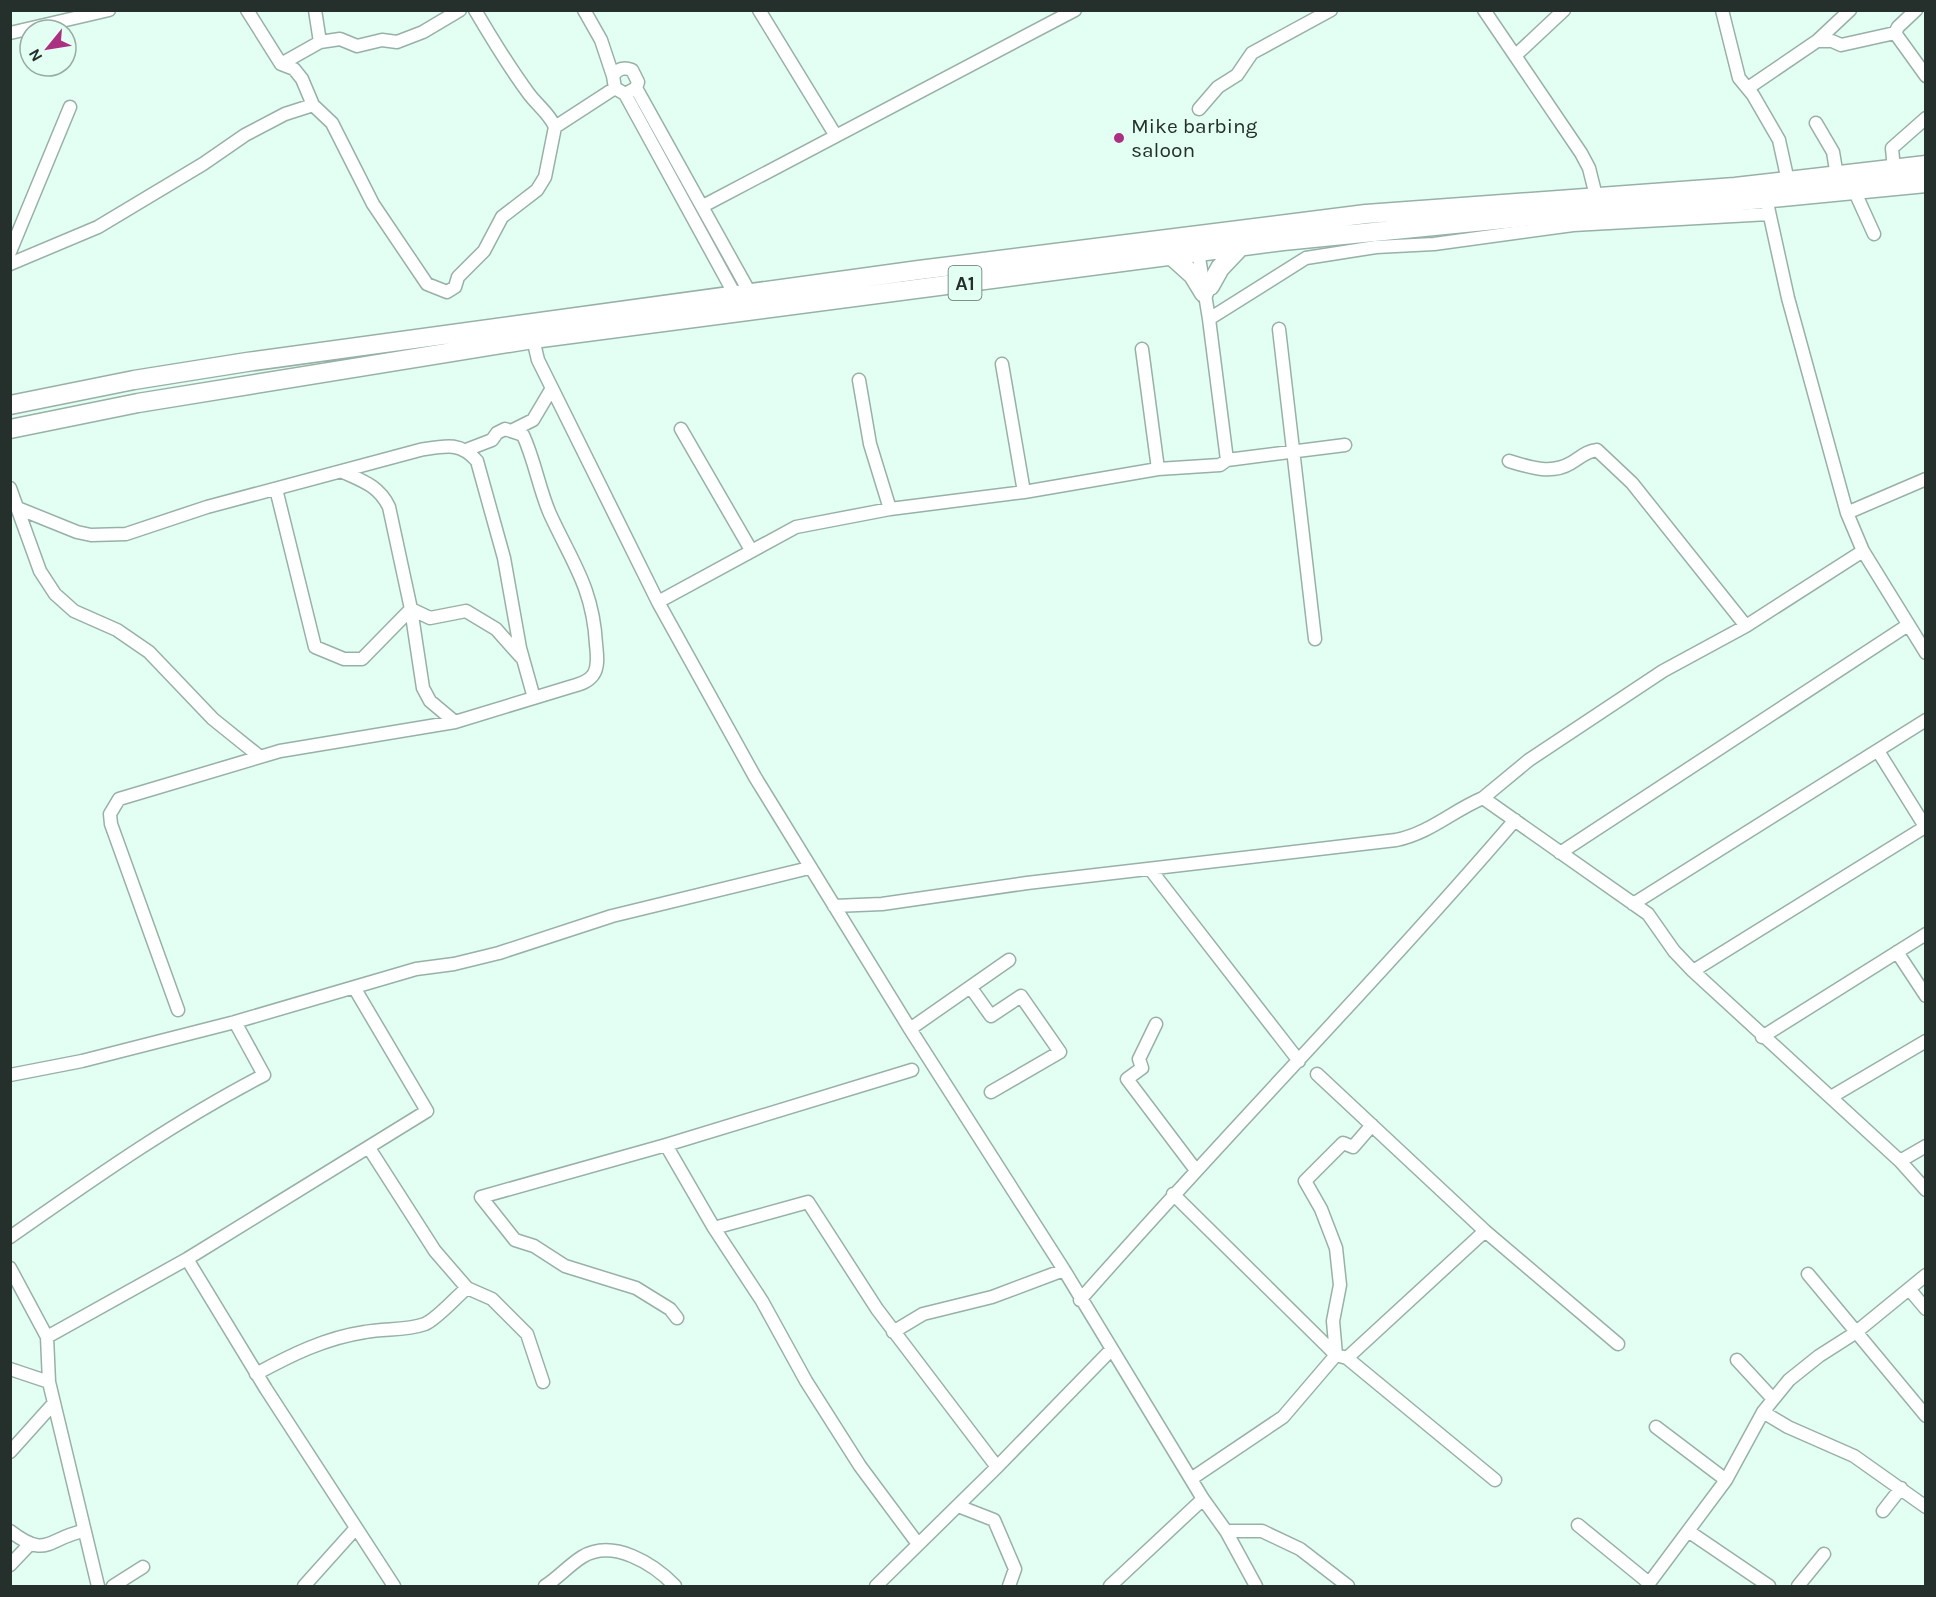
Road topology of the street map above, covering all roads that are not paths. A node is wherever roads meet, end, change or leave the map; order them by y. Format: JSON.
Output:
{"nodes":[{"id":1,"x":109,"y":10,"type":"edge"},
{"id":2,"x":247,"y":10,"type":"edge"},
{"id":3,"x":315,"y":10,"type":"edge"},
{"id":4,"x":460,"y":10,"type":"edge"},
{"id":5,"x":475,"y":10,"type":"edge"},
{"id":6,"x":584,"y":10,"type":"edge"},
{"id":7,"x":759,"y":10,"type":"edge"},
{"id":8,"x":1075,"y":10,"type":"edge"},
{"id":9,"x":1331,"y":10,"type":"edge"},
{"id":10,"x":1484,"y":10,"type":"edge"},
{"id":11,"x":1564,"y":10,"type":"edge"},
{"id":12,"x":1722,"y":10,"type":"edge"},
{"id":13,"x":1850,"y":10,"type":"edge"},
{"id":14,"x":1916,"y":10,"type":"edge"},
{"id":15,"x":10,"y":33,"type":"edge"},
{"id":16,"x":1895,"y":33,"type":"junction"},
{"id":17,"x":601,"y":40,"type":"junction"},
{"id":18,"x":1817,"y":41,"type":"junction"},
{"id":19,"x":320,"y":42,"type":"junction"},
{"id":20,"x":1516,"y":55,"type":"junction"},
{"id":21,"x":281,"y":64,"type":"junction"},
{"id":22,"x":626,"y":68,"type":"junction"},
{"id":23,"x":613,"y":75,"type":"junction"},
{"id":24,"x":1926,"y":76,"type":"edge"},
{"id":25,"x":1748,"y":88,"type":"junction"},
{"id":26,"x":625,"y":90,"type":"junction"},
{"id":27,"x":313,"y":105,"type":"junction"},
{"id":28,"x":70,"y":107,"type":"dead end"},
{"id":29,"x":1198,"y":110,"type":"dead end"},
{"id":30,"x":1926,"y":118,"type":"edge"},
{"id":31,"x":1816,"y":123,"type":"dead end"},
{"id":32,"x":555,"y":127,"type":"junction"},
{"id":33,"x":836,"y":136,"type":"junction"},
{"id":34,"x":1926,"y":165,"type":"edge"},
{"id":35,"x":1894,"y":170,"type":"junction"},
{"id":36,"x":1837,"y":176,"type":"junction"},
{"id":37,"x":1788,"y":181,"type":"junction"},
{"id":38,"x":1926,"y":183,"type":"edge"},
{"id":39,"x":1854,"y":190,"type":"junction"},
{"id":40,"x":1596,"y":196,"type":"junction"},
{"id":41,"x":703,"y":206,"type":"junction"},
{"id":42,"x":1768,"y":207,"type":"junction"},
{"id":43,"x":1874,"y":234,"type":"dead end"},
{"id":44,"x":1201,"y":244,"type":"junction"},
{"id":45,"x":1240,"y":247,"type":"junction"},
{"id":46,"x":10,"y":252,"type":"edge"},
{"id":47,"x":1173,"y":257,"type":"junction"},
{"id":48,"x":10,"y":264,"type":"edge"},
{"id":49,"x":1207,"y":290,"type":"junction"},
{"id":50,"x":742,"y":294,"type":"junction"},
{"id":51,"x":1209,"y":315,"type":"junction"},
{"id":52,"x":1279,"y":329,"type":"dead end"},
{"id":53,"x":533,"y":339,"type":"junction"},
{"id":54,"x":1142,"y":349,"type":"dead end"},
{"id":55,"x":1002,"y":364,"type":"dead end"},
{"id":56,"x":859,"y":380,"type":"dead end"},
{"id":57,"x":552,"y":388,"type":"junction"},
{"id":58,"x":10,"y":405,"type":"edge"},
{"id":59,"x":10,"y":429,"type":"edge"},
{"id":60,"x":681,"y":429,"type":"dead end"},
{"id":61,"x":513,"y":430,"type":"junction"},
{"id":62,"x":1345,"y":445,"type":"dead end"},
{"id":63,"x":466,"y":450,"type":"junction"},
{"id":64,"x":1295,"y":451,"type":"junction"},
{"id":65,"x":1227,"y":460,"type":"junction"},
{"id":66,"x":1509,"y":461,"type":"dead end"},
{"id":67,"x":1158,"y":469,"type":"junction"},
{"id":68,"x":343,"y":472,"type":"junction"},
{"id":69,"x":1926,"y":479,"type":"edge"},
{"id":70,"x":10,"y":488,"type":"edge"},
{"id":71,"x":276,"y":489,"type":"junction"},
{"id":72,"x":1024,"y":492,"type":"junction"},
{"id":73,"x":20,"y":509,"type":"junction"},
{"id":74,"x":890,"y":509,"type":"junction"},
{"id":75,"x":1849,"y":512,"type":"junction"},
{"id":76,"x":751,"y":550,"type":"junction"},
{"id":77,"x":1863,"y":551,"type":"junction"},
{"id":78,"x":658,"y":602,"type":"junction"},
{"id":79,"x":411,"y":609,"type":"junction"},
{"id":80,"x":1746,"y":626,"type":"junction"},
{"id":81,"x":1908,"y":626,"type":"junction"},
{"id":82,"x":1315,"y":639,"type":"dead end"},
{"id":83,"x":1926,"y":653,"type":"edge"},
{"id":84,"x":523,"y":659,"type":"junction"},
{"id":85,"x":534,"y":698,"type":"junction"},
{"id":86,"x":1926,"y":720,"type":"edge"},
{"id":87,"x":454,"y":722,"type":"junction"},
{"id":88,"x":1878,"y":751,"type":"junction"},
{"id":89,"x":259,"y":756,"type":"junction"},
{"id":90,"x":1483,"y":798,"type":"junction"},
{"id":91,"x":1515,"y":820,"type":"junction"},
{"id":92,"x":1925,"y":828,"type":"edge"},
{"id":93,"x":1560,"y":853,"type":"junction"},
{"id":94,"x":809,"y":868,"type":"junction"},
{"id":95,"x":1150,"y":869,"type":"junction"},
{"id":96,"x":1633,"y":904,"type":"junction"},
{"id":97,"x":834,"y":906,"type":"junction"},
{"id":98,"x":1926,"y":934,"type":"edge"},
{"id":99,"x":1897,"y":952,"type":"junction"},
{"id":100,"x":1009,"y":960,"type":"dead end"},
{"id":101,"x":1693,"y":971,"type":"junction"},
{"id":102,"x":971,"y":988,"type":"junction"},
{"id":103,"x":355,"y":989,"type":"junction"},
{"id":104,"x":1926,"y":996,"type":"edge"},
{"id":105,"x":178,"y":1010,"type":"dead end"},
{"id":106,"x":235,"y":1022,"type":"junction"},
{"id":107,"x":1156,"y":1024,"type":"dead end"},
{"id":108,"x":910,"y":1029,"type":"junction"},
{"id":109,"x":1762,"y":1037,"type":"junction"},
{"id":110,"x":1926,"y":1041,"type":"edge"},
{"id":111,"x":1299,"y":1061,"type":"junction"},
{"id":112,"x":912,"y":1070,"type":"dead end"},
{"id":113,"x":1317,"y":1074,"type":"dead end"},
{"id":114,"x":10,"y":1076,"type":"edge"},
{"id":115,"x":991,"y":1092,"type":"dead end"},
{"id":116,"x":1831,"y":1097,"type":"junction"},
{"id":117,"x":1372,"y":1125,"type":"junction"},
{"id":118,"x":666,"y":1145,"type":"junction"},
{"id":119,"x":1926,"y":1146,"type":"edge"},
{"id":120,"x":369,"y":1148,"type":"junction"},
{"id":121,"x":1900,"y":1161,"type":"junction"},
{"id":122,"x":1195,"y":1169,"type":"junction"},
{"id":123,"x":1926,"y":1190,"type":"edge"},
{"id":124,"x":1173,"y":1194,"type":"junction"},
{"id":125,"x":714,"y":1228,"type":"junction"},
{"id":126,"x":1485,"y":1231,"type":"junction"},
{"id":127,"x":10,"y":1237,"type":"edge"},
{"id":128,"x":187,"y":1259,"type":"junction"},
{"id":129,"x":10,"y":1269,"type":"edge"},
{"id":130,"x":1064,"y":1270,"type":"junction"},
{"id":131,"x":1808,"y":1274,"type":"dead end"},
{"id":132,"x":1926,"y":1275,"type":"edge"},
{"id":133,"x":467,"y":1288,"type":"junction"},
{"id":134,"x":1909,"y":1289,"type":"junction"},
{"id":135,"x":1080,"y":1300,"type":"junction"},
{"id":136,"x":1926,"y":1309,"type":"edge"},
{"id":137,"x":677,"y":1318,"type":"dead end"},
{"id":138,"x":893,"y":1332,"type":"junction"},
{"id":139,"x":1855,"y":1333,"type":"junction"},
{"id":140,"x":47,"y":1337,"type":"junction"},
{"id":141,"x":1618,"y":1344,"type":"dead end"},
{"id":142,"x":1111,"y":1350,"type":"junction"},
{"id":143,"x":1341,"y":1356,"type":"junction"},
{"id":144,"x":1737,"y":1360,"type":"dead end"},
{"id":145,"x":10,"y":1369,"type":"edge"},
{"id":146,"x":256,"y":1374,"type":"junction"},
{"id":147,"x":49,"y":1382,"type":"junction"},
{"id":148,"x":543,"y":1382,"type":"dead end"},
{"id":149,"x":1773,"y":1399,"type":"junction"},
{"id":150,"x":54,"y":1403,"type":"junction"},
{"id":151,"x":1763,"y":1412,"type":"junction"},
{"id":152,"x":1926,"y":1416,"type":"edge"},
{"id":153,"x":1656,"y":1427,"type":"dead end"},
{"id":154,"x":10,"y":1452,"type":"edge"},
{"id":155,"x":997,"y":1467,"type":"junction"},
{"id":156,"x":1191,"y":1479,"type":"junction"},
{"id":157,"x":1495,"y":1480,"type":"dead end"},
{"id":158,"x":1726,"y":1480,"type":"junction"},
{"id":159,"x":1901,"y":1488,"type":"junction"},
{"id":160,"x":1203,"y":1499,"type":"junction"},
{"id":161,"x":958,"y":1506,"type":"junction"},
{"id":162,"x":1926,"y":1507,"type":"edge"},
{"id":163,"x":1883,"y":1511,"type":"dead end"},
{"id":164,"x":1578,"y":1526,"type":"dead end"},
{"id":165,"x":356,"y":1528,"type":"junction"},
{"id":166,"x":10,"y":1531,"type":"edge"},
{"id":167,"x":84,"y":1531,"type":"junction"},
{"id":168,"x":1688,"y":1531,"type":"junction"},
{"id":169,"x":1226,"y":1532,"type":"junction"},
{"id":170,"x":918,"y":1544,"type":"junction"},
{"id":171,"x":29,"y":1545,"type":"junction"},
{"id":172,"x":1824,"y":1554,"type":"dead end"},
{"id":173,"x":10,"y":1565,"type":"edge"},
{"id":174,"x":143,"y":1567,"type":"dead end"},
{"id":175,"x":1648,"y":1585,"type":"edge"},
{"id":176,"x":98,"y":1587,"type":"edge"},
{"id":177,"x":113,"y":1587,"type":"edge"},
{"id":178,"x":304,"y":1587,"type":"edge"},
{"id":179,"x":394,"y":1587,"type":"edge"},
{"id":180,"x":545,"y":1587,"type":"edge"},
{"id":181,"x":675,"y":1587,"type":"edge"},
{"id":182,"x":876,"y":1587,"type":"edge"},
{"id":183,"x":1009,"y":1587,"type":"edge"},
{"id":184,"x":1110,"y":1587,"type":"edge"},
{"id":185,"x":1256,"y":1587,"type":"edge"},
{"id":186,"x":1348,"y":1587,"type":"edge"},
{"id":187,"x":1769,"y":1587,"type":"edge"},
{"id":188,"x":1798,"y":1587,"type":"edge"}],
"edges":[{"from":1,"to":15,"type":"street"},
{"from":2,"to":21,"type":"street"},
{"from":3,"to":19,"type":"street"},
{"from":4,"to":19,"type":"street"},
{"from":5,"to":32,"type":"street"},
{"from":6,"to":17,"type":"street"},
{"from":7,"to":33,"type":"street"},
{"from":8,"to":33,"type":"street"},
{"from":9,"to":29,"type":"street"},
{"from":10,"to":20,"type":"street"},
{"from":11,"to":20,"type":"street"},
{"from":12,"to":25,"type":"street"},
{"from":13,"to":18,"type":"street"},
{"from":14,"to":16,"type":"street"},
{"from":16,"to":18,"type":"street"},
{"from":16,"to":24,"type":"street"},
{"from":17,"to":22,"type":"street"},
{"from":17,"to":23,"type":"street"},
{"from":18,"to":25,"type":"street"},
{"from":19,"to":21,"type":"street"},
{"from":20,"to":40,"type":"street"},
{"from":21,"to":27,"type":"street"},
{"from":22,"to":23,"type":"street"},
{"from":22,"to":26,"type":"street"},
{"from":23,"to":26,"type":"street"},
{"from":25,"to":37,"type":"street"},
{"from":26,"to":32,"type":"street"},
{"from":26,"to":41,"type":"street"},
{"from":26,"to":50,"type":"street"},
{"from":27,"to":32,"type":"street"},
{"from":27,"to":48,"type":"street"},
{"from":28,"to":46,"type":"street"},
{"from":30,"to":35,"type":"street"},
{"from":31,"to":36,"type":"street"},
{"from":33,"to":41,"type":"street"},
{"from":34,"to":35,"type":"highway","number":"A1"},
{"from":35,"to":36,"type":"highway","number":"A1"},
{"from":36,"to":37,"type":"highway","number":"A1"},
{"from":37,"to":40,"type":"highway","number":"A1"},
{"from":38,"to":39,"type":"highway","number":"A1"},
{"from":39,"to":42,"type":"highway","number":"A1"},
{"from":39,"to":43,"type":"street"},
{"from":40,"to":44,"type":"highway","number":"A1"},
{"from":41,"to":50,"type":"street"},
{"from":42,"to":45,"type":"highway","number":"A1"},
{"from":42,"to":51,"type":"street"},
{"from":42,"to":75,"type":"street"},
{"from":44,"to":45,"type":"highway","number":"A1"},
{"from":44,"to":47,"type":"highway","number":"A1"},
{"from":44,"to":49,"type":"street"},
{"from":44,"to":50,"type":"highway","number":"A1"},
{"from":45,"to":49,"type":"highway"},
{"from":47,"to":49,"type":"highway"},
{"from":47,"to":53,"type":"highway","number":"A1"},
{"from":49,"to":51,"type":"street"},
{"from":50,"to":58,"type":"highway","number":"A1"},
{"from":51,"to":65,"type":"street"},
{"from":52,"to":64,"type":"street"},
{"from":53,"to":57,"type":"street"},
{"from":53,"to":59,"type":"highway","number":"A1"},
{"from":54,"to":67,"type":"street"},
{"from":55,"to":72,"type":"street"},
{"from":56,"to":74,"type":"street"},
{"from":57,"to":61,"type":"street"},
{"from":57,"to":78,"type":"street"},
{"from":60,"to":76,"type":"street"},
{"from":61,"to":63,"type":"street"},
{"from":61,"to":85,"type":"street"},
{"from":62,"to":64,"type":"street"},
{"from":63,"to":68,"type":"street"},
{"from":63,"to":84,"type":"street"},
{"from":64,"to":65,"type":"street"},
{"from":64,"to":82,"type":"street"},
{"from":65,"to":67,"type":"street"},
{"from":66,"to":80,"type":"street"},
{"from":67,"to":72,"type":"street"},
{"from":68,"to":71,"type":"street"},
{"from":68,"to":79,"type":"street"},
{"from":69,"to":75,"type":"street"},
{"from":70,"to":73,"type":"street"},
{"from":71,"to":73,"type":"street"},
{"from":71,"to":79,"type":"street"},
{"from":72,"to":74,"type":"street"},
{"from":73,"to":89,"type":"street"},
{"from":74,"to":76,"type":"street"},
{"from":75,"to":77,"type":"street"},
{"from":76,"to":78,"type":"street"},
{"from":77,"to":80,"type":"street"},
{"from":77,"to":81,"type":"street"},
{"from":78,"to":94,"type":"street"},
{"from":79,"to":84,"type":"street"},
{"from":79,"to":87,"type":"street"},
{"from":80,"to":90,"type":"street"},
{"from":81,"to":83,"type":"street"},
{"from":81,"to":93,"type":"street"},
{"from":84,"to":85,"type":"street"},
{"from":85,"to":87,"type":"street"},
{"from":86,"to":88,"type":"street"},
{"from":87,"to":89,"type":"street"},
{"from":88,"to":92,"type":"street"},
{"from":88,"to":96,"type":"street"},
{"from":89,"to":105,"type":"street"},
{"from":90,"to":91,"type":"street"},
{"from":90,"to":95,"type":"street"},
{"from":91,"to":93,"type":"street"},
{"from":91,"to":111,"type":"street"},
{"from":92,"to":101,"type":"street"},
{"from":93,"to":96,"type":"street"},
{"from":94,"to":97,"type":"street"},
{"from":94,"to":103,"type":"street"},
{"from":95,"to":97,"type":"street"},
{"from":95,"to":111,"type":"street"},
{"from":96,"to":101,"type":"street"},
{"from":97,"to":108,"type":"street"},
{"from":98,"to":99,"type":"street"},
{"from":99,"to":104,"type":"street"},
{"from":99,"to":109,"type":"street"},
{"from":100,"to":102,"type":"street"},
{"from":101,"to":109,"type":"street"},
{"from":102,"to":108,"type":"street"},
{"from":102,"to":115,"type":"street"},
{"from":103,"to":106,"type":"street"},
{"from":103,"to":120,"type":"street"},
{"from":106,"to":114,"type":"street"},
{"from":106,"to":127,"type":"street"},
{"from":107,"to":122,"type":"street"},
{"from":108,"to":130,"type":"street"},
{"from":109,"to":116,"type":"street"},
{"from":110,"to":116,"type":"street"},
{"from":111,"to":122,"type":"street"},
{"from":112,"to":118,"type":"street"},
{"from":113,"to":117,"type":"street"},
{"from":116,"to":121,"type":"street"},
{"from":117,"to":126,"type":"street"},
{"from":117,"to":143,"type":"street"},
{"from":118,"to":125,"type":"street"},
{"from":118,"to":137,"type":"street"},
{"from":119,"to":121,"type":"street"},
{"from":120,"to":128,"type":"street"},
{"from":120,"to":133,"type":"street"},
{"from":121,"to":123,"type":"street"},
{"from":122,"to":124,"type":"street"},
{"from":124,"to":135,"type":"street"},
{"from":124,"to":143,"type":"street"},
{"from":125,"to":138,"type":"street"},
{"from":125,"to":170,"type":"street"},
{"from":126,"to":141,"type":"street"},
{"from":126,"to":143,"type":"street"},
{"from":128,"to":140,"type":"street"},
{"from":128,"to":146,"type":"street"},
{"from":129,"to":140,"type":"street"},
{"from":130,"to":135,"type":"street"},
{"from":130,"to":138,"type":"street"},
{"from":131,"to":139,"type":"street"},
{"from":132,"to":134,"type":"street"},
{"from":133,"to":146,"type":"street"},
{"from":133,"to":148,"type":"street"},
{"from":134,"to":136,"type":"street"},
{"from":134,"to":139,"type":"street"},
{"from":135,"to":142,"type":"street"},
{"from":138,"to":155,"type":"street"},
{"from":139,"to":149,"type":"street"},
{"from":139,"to":152,"type":"street"},
{"from":140,"to":147,"type":"street"},
{"from":142,"to":155,"type":"street"},
{"from":142,"to":156,"type":"street"},
{"from":143,"to":156,"type":"street"},
{"from":143,"to":157,"type":"street"},
{"from":144,"to":149,"type":"street"},
{"from":145,"to":147,"type":"street"},
{"from":146,"to":165,"type":"street"},
{"from":147,"to":150,"type":"street"},
{"from":149,"to":151,"type":"street"},
{"from":150,"to":154,"type":"street"},
{"from":150,"to":167,"type":"street"},
{"from":151,"to":158,"type":"street"},
{"from":151,"to":159,"type":"street"},
{"from":153,"to":158,"type":"street"},
{"from":155,"to":161,"type":"street"},
{"from":156,"to":160,"type":"street"},
{"from":158,"to":168,"type":"street"},
{"from":159,"to":162,"type":"street"},
{"from":159,"to":163,"type":"street"},
{"from":160,"to":169,"type":"street"},
{"from":160,"to":184,"type":"street"},
{"from":161,"to":170,"type":"street"},
{"from":161,"to":183,"type":"street"},
{"from":164,"to":175,"type":"street"},
{"from":165,"to":178,"type":"street"},
{"from":165,"to":179,"type":"street"},
{"from":166,"to":171,"type":"street"},
{"from":167,"to":171,"type":"street"},
{"from":167,"to":176,"type":"street"},
{"from":168,"to":175,"type":"street"},
{"from":168,"to":187,"type":"street"},
{"from":169,"to":185,"type":"street"},
{"from":169,"to":186,"type":"street"},
{"from":170,"to":182,"type":"street"},
{"from":171,"to":173,"type":"street"},
{"from":172,"to":188,"type":"street"},
{"from":174,"to":177,"type":"street"},
{"from":180,"to":181,"type":"street"}]}
